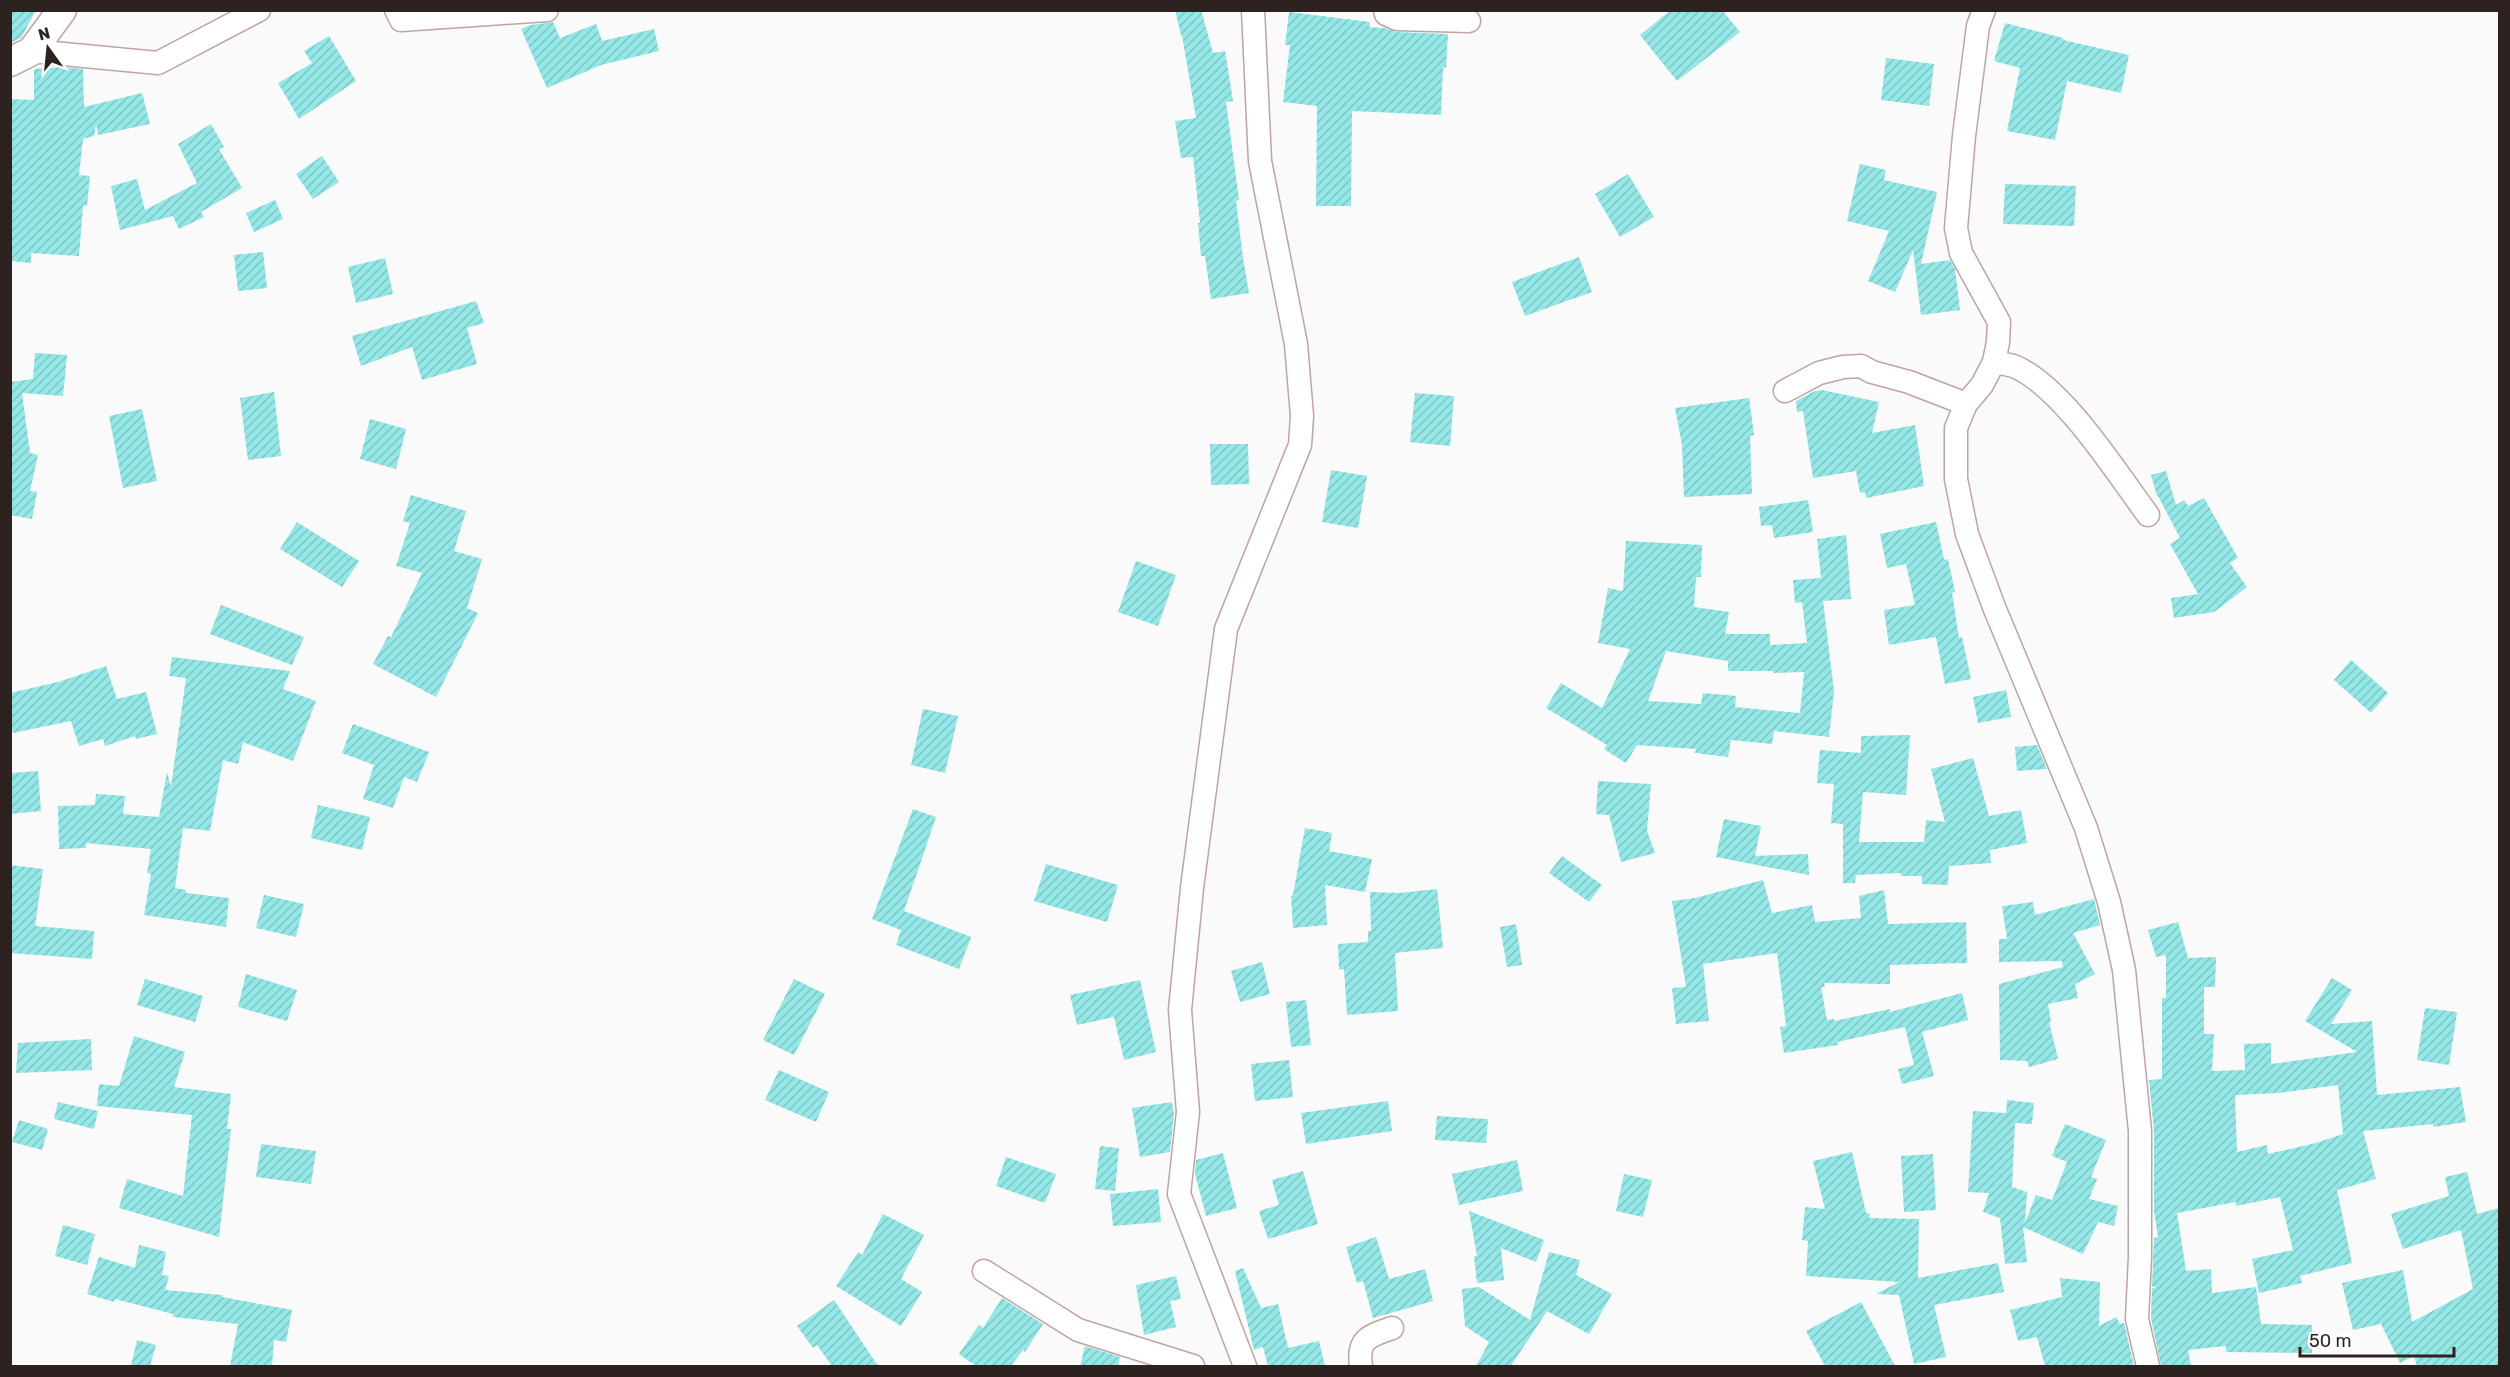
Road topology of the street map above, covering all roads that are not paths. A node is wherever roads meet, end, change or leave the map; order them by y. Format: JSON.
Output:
{"nodes":[{"id":1,"x":62,"y":10,"type":"edge"},
{"id":2,"x":259,"y":10,"type":"edge"},
{"id":3,"x":396,"y":10,"type":"edge"},
{"id":4,"x":547,"y":10,"type":"edge"},
{"id":5,"x":1253,"y":10,"type":"edge"},
{"id":6,"x":1385,"y":10,"type":"edge"},
{"id":7,"x":1984,"y":10,"type":"edge"},
{"id":8,"x":1469,"y":21,"type":"dead end"},
{"id":9,"x":21,"y":57,"type":"edge"},
{"id":10,"x":1994,"y":362,"type":"junction"},
{"id":11,"x":1785,"y":391,"type":"dead end"},
{"id":12,"x":1966,"y":404,"type":"junction"},
{"id":13,"x":2148,"y":516,"type":"dead end"},
{"id":14,"x":984,"y":1271,"type":"dead end"},
{"id":15,"x":1392,"y":1328,"type":"dead end"},
{"id":16,"x":1193,"y":1366,"type":"edge"},
{"id":17,"x":1245,"y":1366,"type":"edge"},
{"id":18,"x":1361,"y":1366,"type":"edge"},
{"id":19,"x":2148,"y":1366,"type":"edge"}],
"edges":[{"from":1,"to":9,"type":"street"},
{"from":2,"to":9,"type":"street"},
{"from":3,"to":4,"type":"street"},
{"from":5,"to":17,"type":"street"},
{"from":6,"to":8,"type":"street"},
{"from":7,"to":10,"type":"street"},
{"from":10,"to":12,"type":"street"},
{"from":10,"to":13,"type":"street"},
{"from":11,"to":12,"type":"street"},
{"from":12,"to":19,"type":"street"},
{"from":14,"to":16,"type":"street"},
{"from":15,"to":18,"type":"street"}]}
